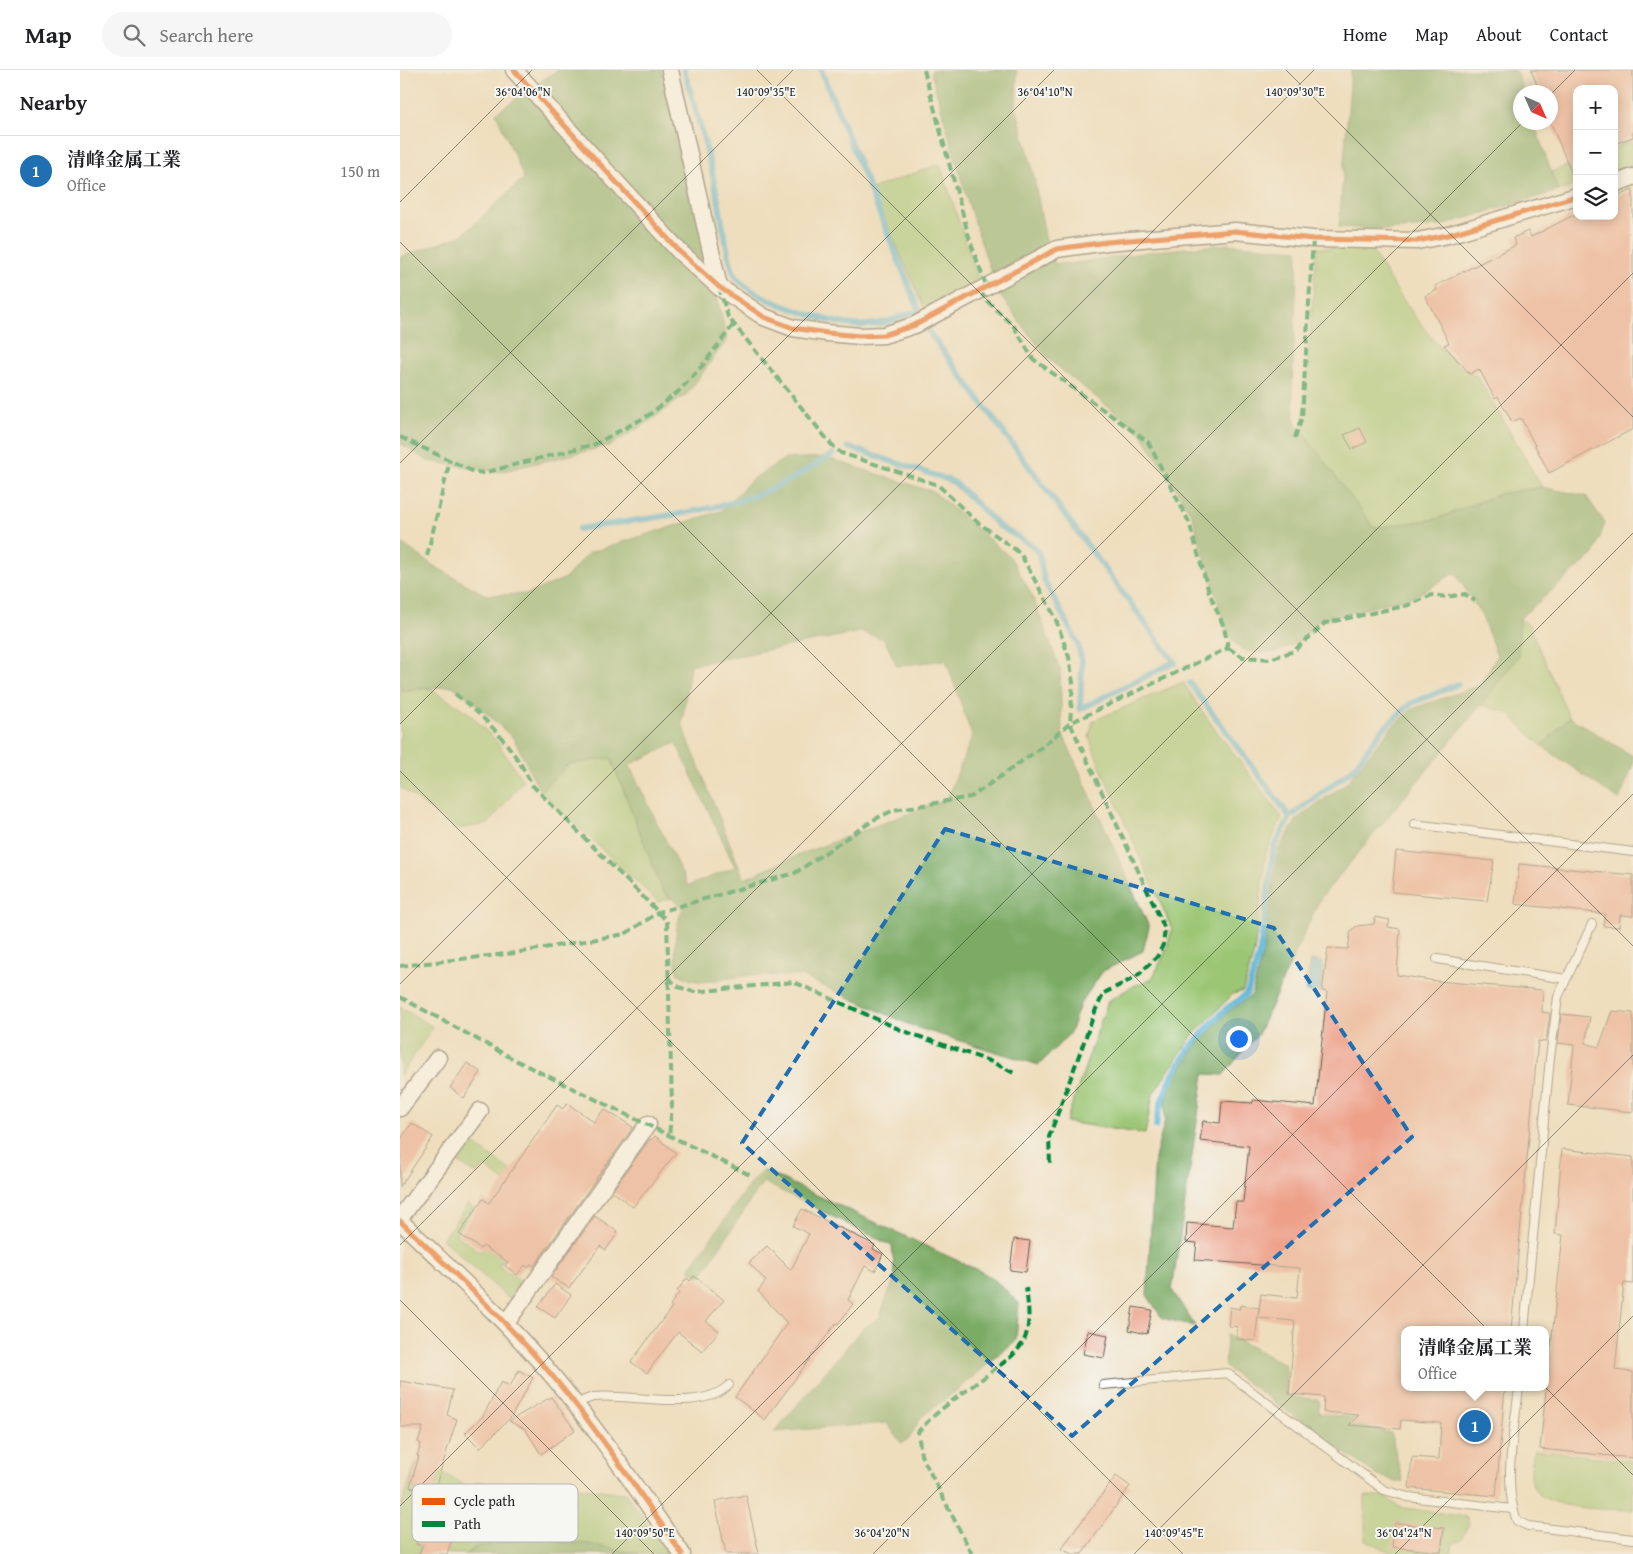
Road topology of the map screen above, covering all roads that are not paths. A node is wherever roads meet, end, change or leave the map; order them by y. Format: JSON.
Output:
{"nodes":[{"id":1,"x":514,"y":70,"type":"edge"},
{"id":2,"x":670,"y":70,"type":"edge"},
{"id":3,"x":1633,"y":177,"type":"edge"},
{"id":4,"x":1618,"y":183,"type":"edge"},
{"id":5,"x":1573,"y":197,"type":"edge"},
{"id":6,"x":719,"y":287,"type":"junction"},
{"id":7,"x":1414,"y":824,"type":"dead end"},
{"id":8,"x":1633,"y":852,"type":"edge"},
{"id":9,"x":1592,"y":924,"type":"dead end"},
{"id":10,"x":1437,"y":959,"type":"dead end"},
{"id":11,"x":1566,"y":979,"type":"junction"},
{"id":12,"x":438,"y":1058,"type":"dead end"},
{"id":13,"x":400,"y":1108,"type":"edge"},
{"id":14,"x":480,"y":1111,"type":"dead end"},
{"id":15,"x":648,"y":1124,"type":"dead end"},
{"id":16,"x":400,"y":1220,"type":"edge"},
{"id":17,"x":506,"y":1323,"type":"junction"},
{"id":18,"x":1524,"y":1326,"type":"edge"},
{"id":19,"x":729,"y":1385,"type":"dead end"},
{"id":20,"x":1103,"y":1385,"type":"dead end"},
{"id":21,"x":1519,"y":1391,"type":"edge"},
{"id":22,"x":575,"y":1404,"type":"junction"},
{"id":23,"x":1512,"y":1509,"type":"junction"},
{"id":24,"x":1633,"y":1539,"type":"edge"},
{"id":25,"x":682,"y":1554,"type":"edge"}],
"edges":[{"from":1,"to":6,"type":"street"},
{"from":2,"to":6,"type":"street"},
{"from":3,"to":4,"type":"street"},
{"from":5,"to":6,"type":"street"},
{"from":7,"to":8,"type":"lane"},
{"from":9,"to":11,"type":"lane"},
{"from":10,"to":11,"type":"lane"},
{"from":11,"to":18,"type":"lane"},
{"from":12,"to":13,"type":"street"},
{"from":14,"to":16,"type":"street"},
{"from":15,"to":17,"type":"street"},
{"from":16,"to":17,"type":"street"},
{"from":17,"to":22,"type":"street"},
{"from":19,"to":22,"type":"lane"},
{"from":20,"to":23,"type":"lane"},
{"from":21,"to":23,"type":"lane"},
{"from":22,"to":25,"type":"street"},
{"from":23,"to":24,"type":"lane"}]}
